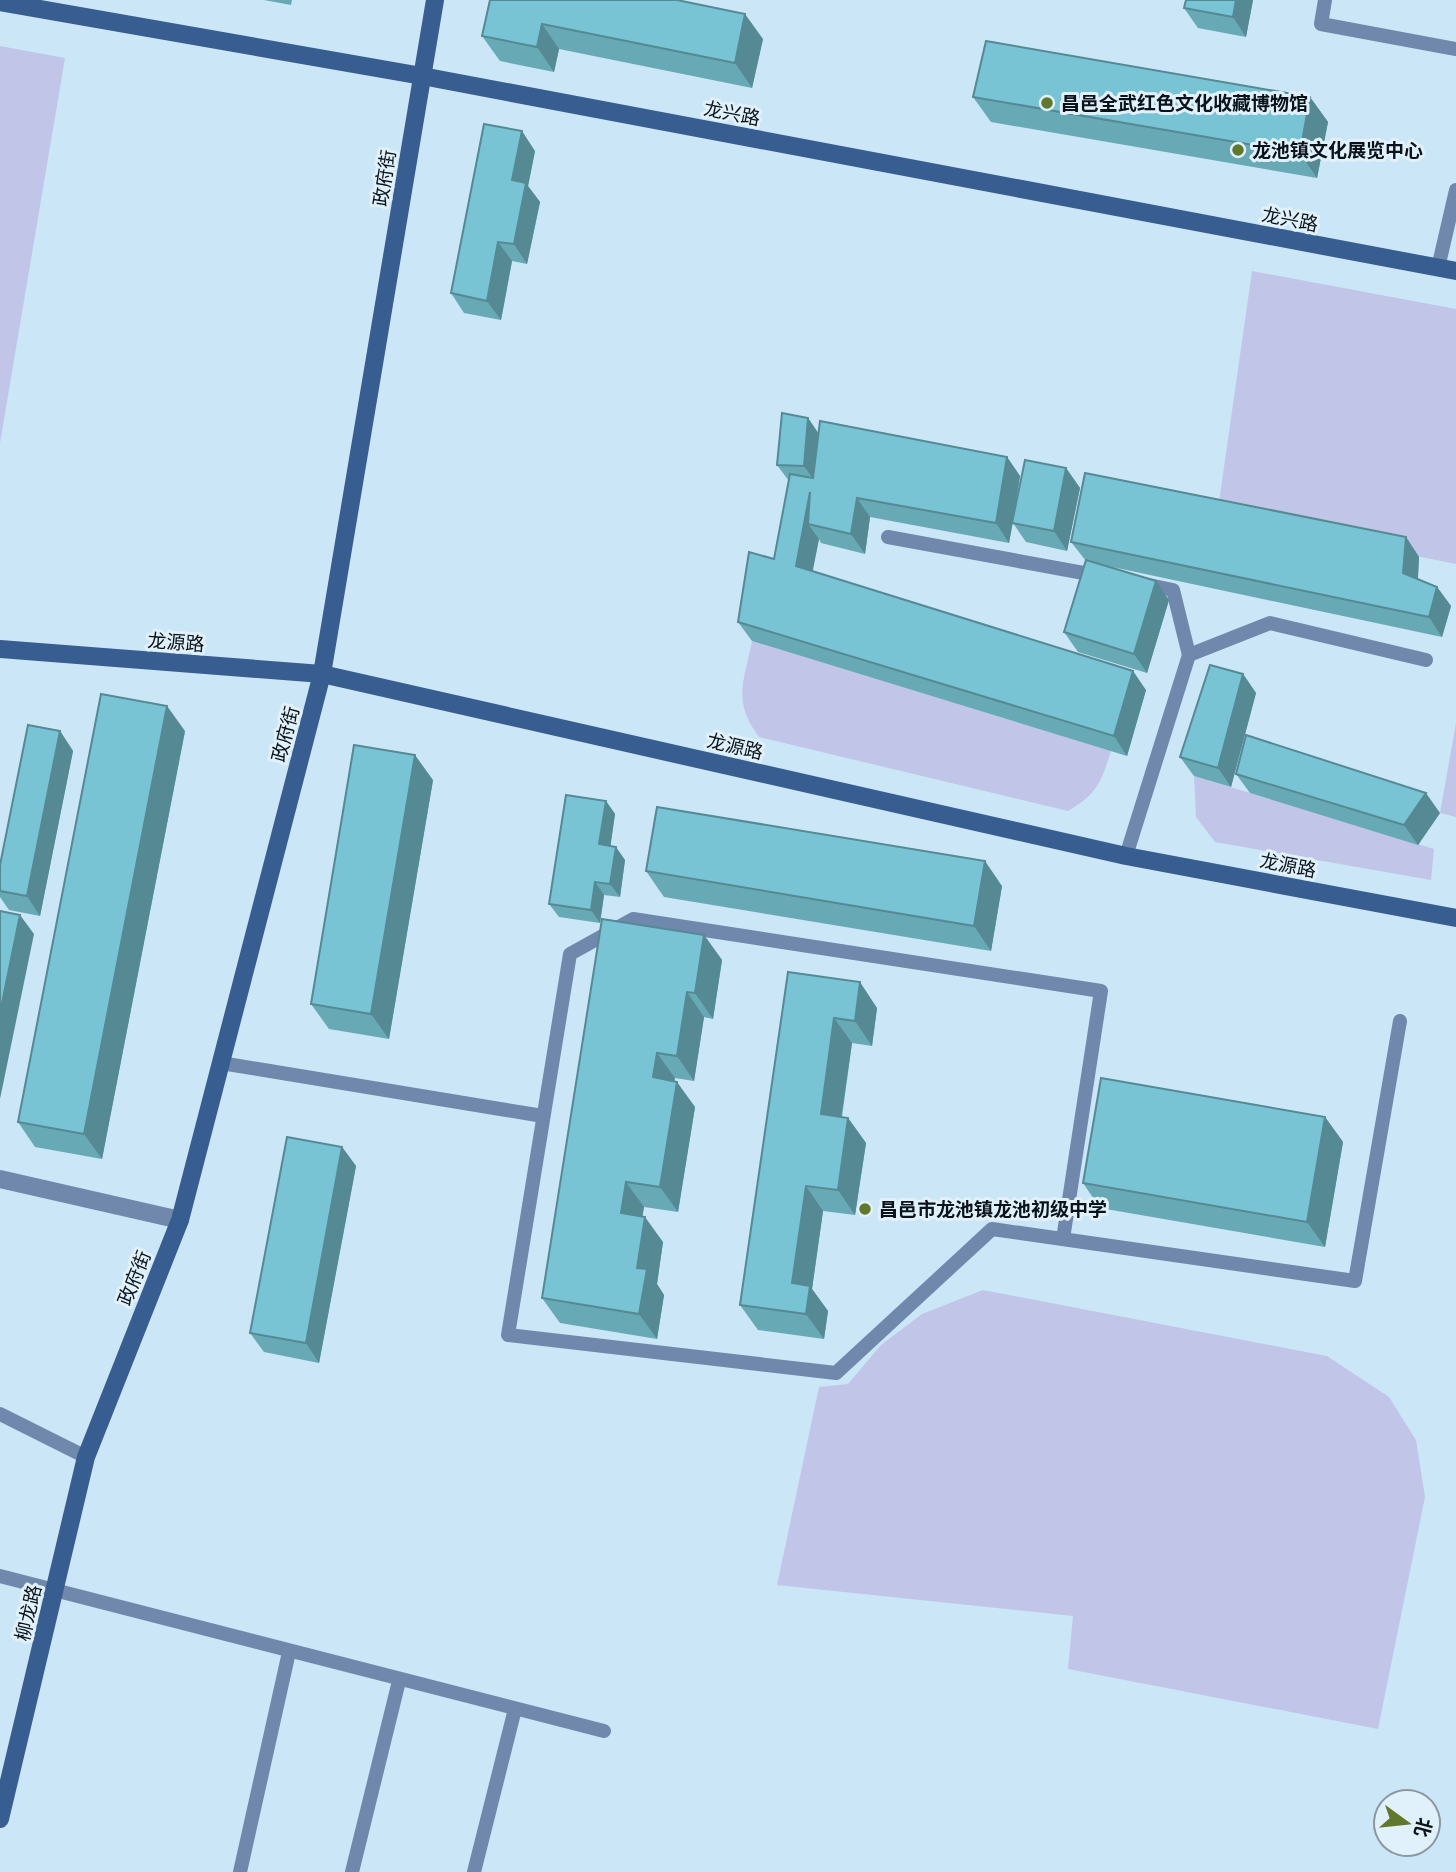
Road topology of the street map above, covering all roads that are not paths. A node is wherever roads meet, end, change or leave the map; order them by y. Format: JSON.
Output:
{"nodes":[{"id":1,"x":435,"y":0,"type":"edge"},
{"id":2,"x":1325,"y":0,"type":"edge"},
{"id":3,"x":0,"y":2,"type":"edge"},
{"id":4,"x":1456,"y":49,"type":"edge"},
{"id":5,"x":422,"y":76,"type":"junction"},
{"id":6,"x":1456,"y":190,"type":"edge"},
{"id":7,"x":1447,"y":270,"type":"edge"},
{"id":8,"x":888,"y":537,"type":"dead end"},
{"id":9,"x":0,"y":649,"type":"edge"},
{"id":10,"x":1189,"y":655,"type":"junction"},
{"id":11,"x":1426,"y":660,"type":"dead end"},
{"id":12,"x":322,"y":674,"type":"junction"},
{"id":13,"x":1126,"y":856,"type":"junction"},
{"id":14,"x":1456,"y":918,"type":"edge"},
{"id":15,"x":1401,"y":1021,"type":"dead end"},
{"id":16,"x":221,"y":1063,"type":"junction"},
{"id":17,"x":543,"y":1116,"type":"junction"},
{"id":18,"x":0,"y":1179,"type":"edge"},
{"id":19,"x":180,"y":1220,"type":"junction"},
{"id":20,"x":1063,"y":1239,"type":"junction"},
{"id":21,"x":0,"y":1415,"type":"edge"},
{"id":22,"x":86,"y":1457,"type":"junction"},
{"id":23,"x":0,"y":1576,"type":"edge"},
{"id":24,"x":54,"y":1591,"type":"junction"},
{"id":25,"x":289,"y":1652,"type":"junction"},
{"id":26,"x":399,"y":1681,"type":"junction"},
{"id":27,"x":515,"y":1709,"type":"junction"},
{"id":28,"x":604,"y":1731,"type":"dead end"},
{"id":29,"x":0,"y":1819,"type":"edge"},
{"id":30,"x":240,"y":1872,"type":"edge"},
{"id":31,"x":352,"y":1872,"type":"edge"},
{"id":32,"x":474,"y":1872,"type":"edge"}],
"edges":[{"from":1,"to":5,"type":"street","name":"政府街"},
{"from":2,"to":4,"type":"lane"},
{"from":3,"to":5,"type":"street","name":"龙兴路"},
{"from":5,"to":7,"type":"street","name":"龙兴路"},
{"from":5,"to":12,"type":"street","name":"政府街"},
{"from":6,"to":7,"type":"lane"},
{"from":8,"to":10,"type":"lane"},
{"from":9,"to":12,"type":"street","name":"龙源路"},
{"from":10,"to":11,"type":"lane"},
{"from":10,"to":13,"type":"lane"},
{"from":12,"to":13,"type":"street","name":"龙源路"},
{"from":12,"to":16,"type":"street","name":"政府街"},
{"from":13,"to":14,"type":"street","name":"龙源路"},
{"from":15,"to":20,"type":"lane"},
{"from":16,"to":17,"type":"lane"},
{"from":16,"to":19,"type":"street","name":"政府街"},
{"from":17,"to":20,"type":"lane"},
{"from":17,"to":20,"type":"lane"},
{"from":18,"to":19,"type":"street"},
{"from":19,"to":22,"type":"street","name":"政府街"},
{"from":21,"to":22,"type":"lane"},
{"from":22,"to":24,"type":"street","name":"柳龙路"},
{"from":23,"to":24,"type":"lane"},
{"from":24,"to":25,"type":"lane"},
{"from":24,"to":29,"type":"street","name":"柳龙路"},
{"from":25,"to":26,"type":"lane"},
{"from":25,"to":30,"type":"lane"},
{"from":26,"to":27,"type":"lane"},
{"from":26,"to":31,"type":"lane"},
{"from":27,"to":28,"type":"lane"},
{"from":27,"to":32,"type":"lane"}]}
